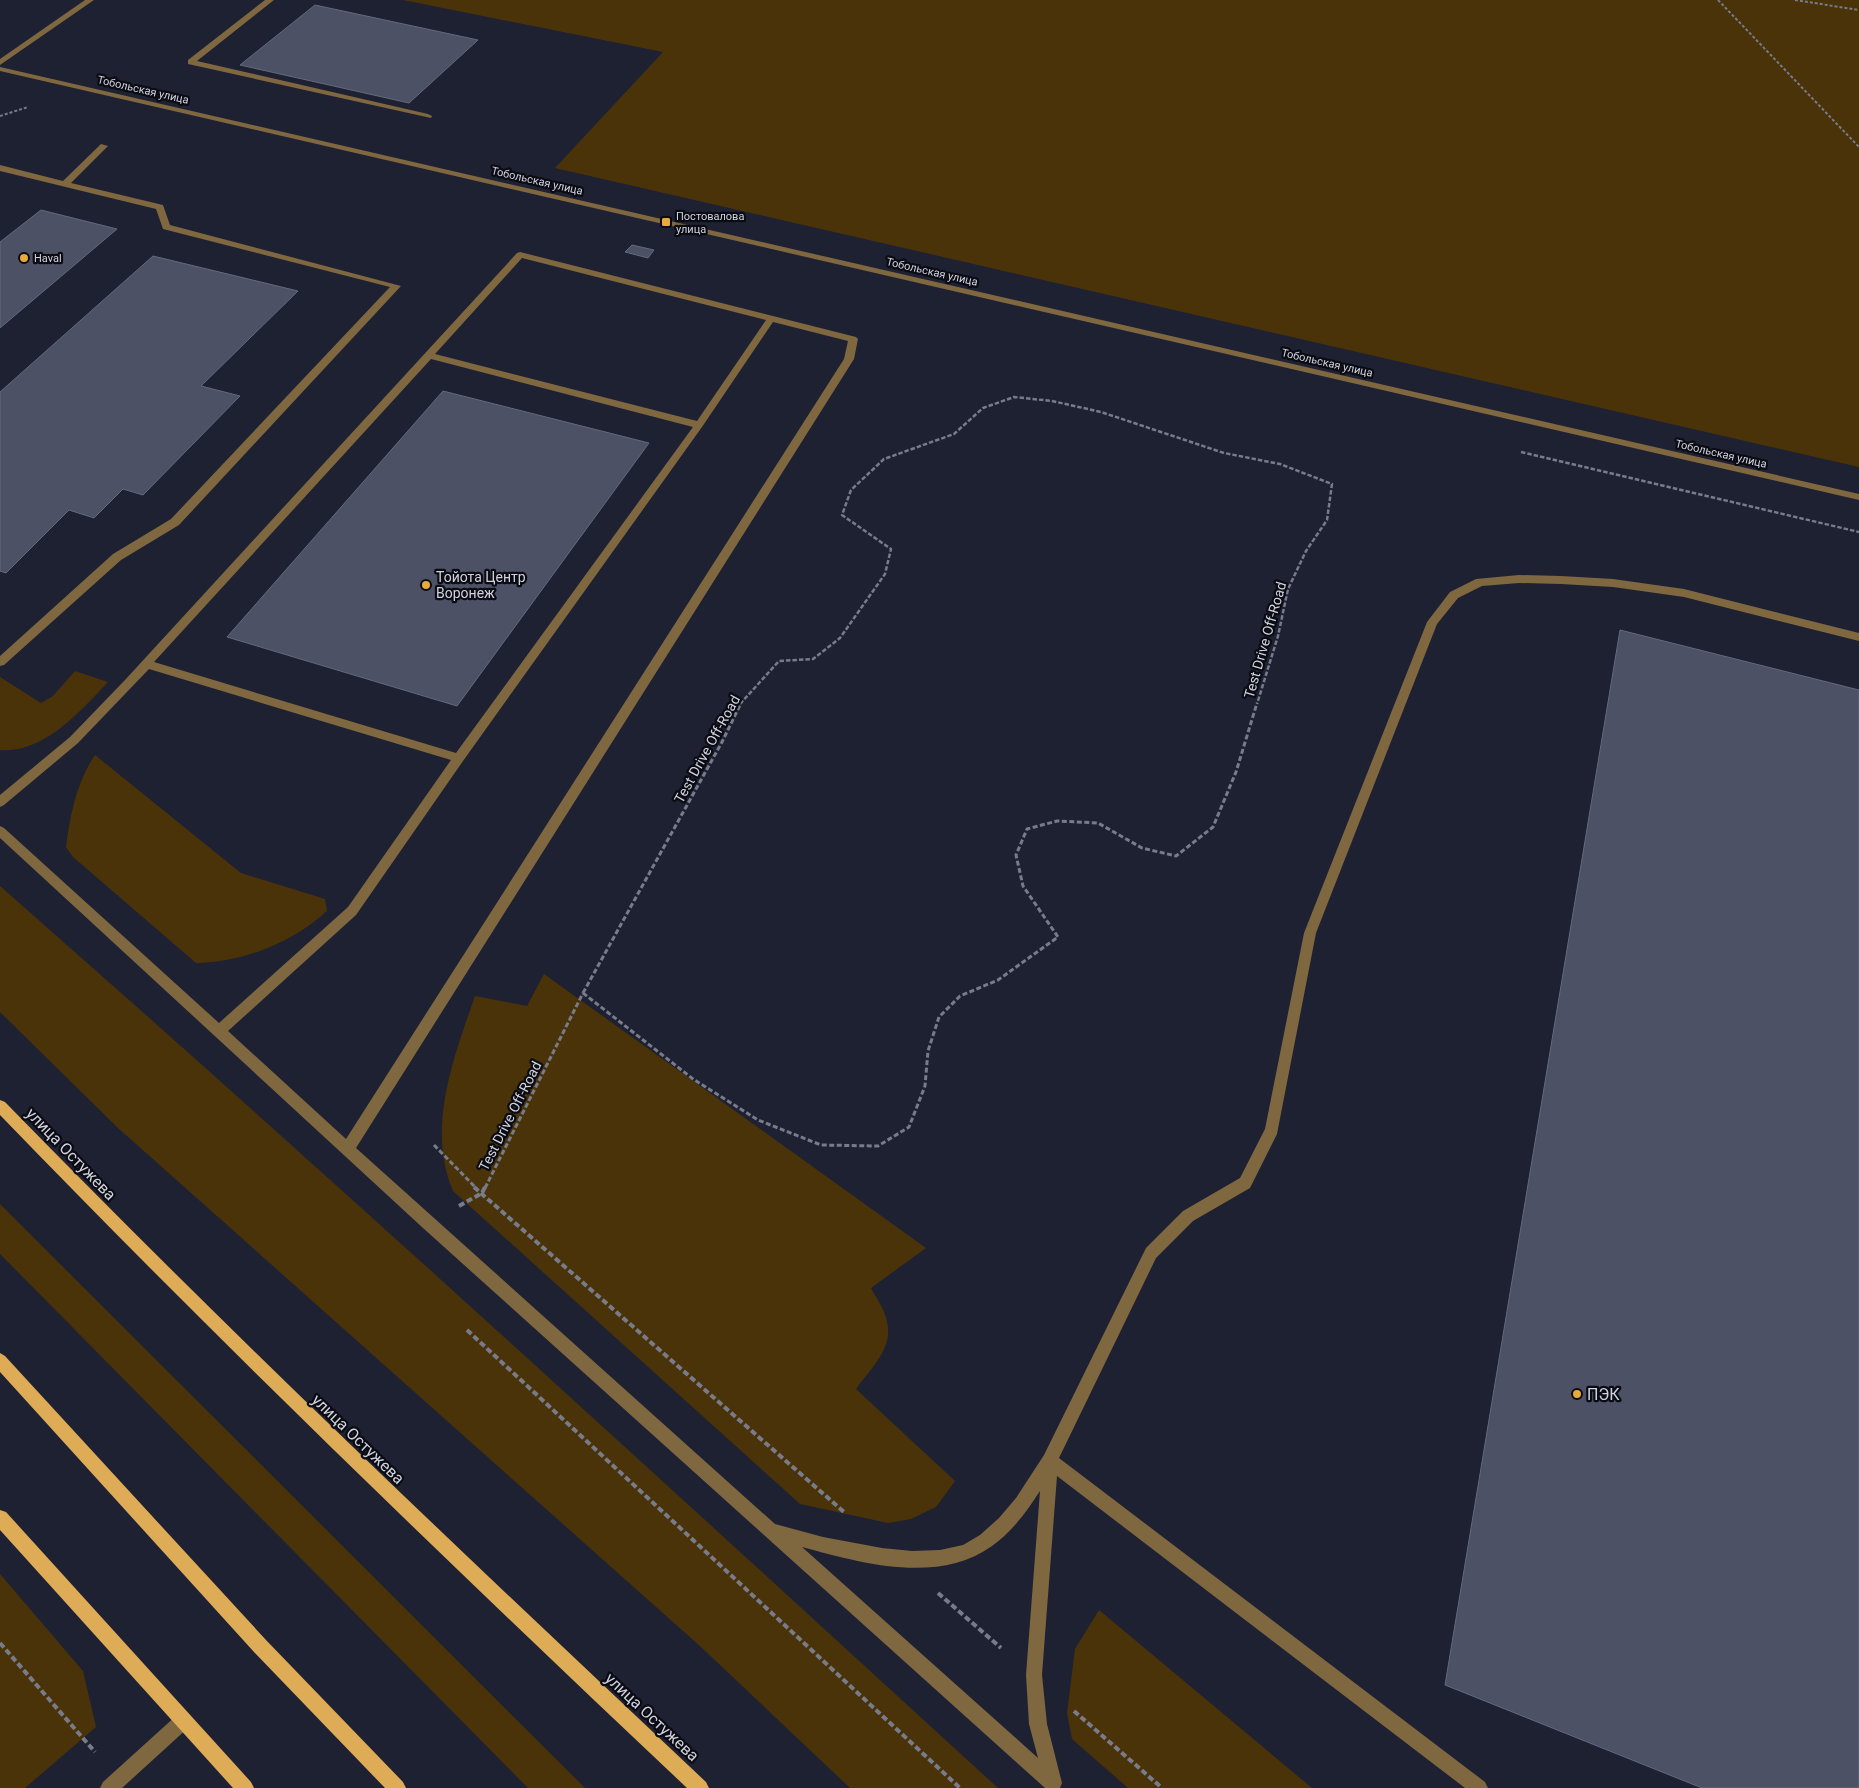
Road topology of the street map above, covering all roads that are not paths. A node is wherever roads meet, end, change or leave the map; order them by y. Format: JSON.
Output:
{"nodes":[{"id":1,"x":90,"y":0,"type":"edge"},
{"id":2,"x":270,"y":0,"type":"edge"},
{"id":3,"x":0,"y":63,"type":"edge"},
{"id":4,"x":0,"y":69,"type":"edge"},
{"id":5,"x":428,"y":116,"type":"dead end"},
{"id":6,"x":104,"y":146,"type":"dead end"},
{"id":7,"x":0,"y":168,"type":"edge"},
{"id":8,"x":66,"y":183,"type":"junction"},
{"id":9,"x":772,"y":317,"type":"junction"},
{"id":10,"x":428,"y":355,"type":"junction"},
{"id":11,"x":699,"y":426,"type":"junction"},
{"id":12,"x":1859,"y":497,"type":"edge"},
{"id":13,"x":1859,"y":637,"type":"edge"},
{"id":14,"x":0,"y":662,"type":"edge"},
{"id":15,"x":146,"y":664,"type":"junction"},
{"id":16,"x":459,"y":758,"type":"junction"},
{"id":17,"x":0,"y":802,"type":"edge"},
{"id":18,"x":0,"y":831,"type":"edge"},
{"id":19,"x":219,"y":1031,"type":"junction"},
{"id":20,"x":0,"y":1106,"type":"edge"},
{"id":21,"x":347,"y":1149,"type":"junction"},
{"id":22,"x":0,"y":1361,"type":"edge"},
{"id":23,"x":1050,"y":1461,"type":"junction"},
{"id":24,"x":0,"y":1518,"type":"edge"},
{"id":25,"x":770,"y":1530,"type":"junction"},
{"id":26,"x":183,"y":1721,"type":"junction"},
{"id":27,"x":114,"y":1783,"type":"edge"},
{"id":28,"x":1056,"y":1786,"type":"edge"},
{"id":29,"x":245,"y":1788,"type":"edge"},
{"id":30,"x":397,"y":1788,"type":"edge"},
{"id":31,"x":700,"y":1788,"type":"edge"},
{"id":32,"x":1479,"y":1788,"type":"edge"}],
"edges":[{"from":1,"to":3,"type":"street"},
{"from":2,"to":5,"type":"street"},
{"from":4,"to":12,"type":"street","name":"Тобольская улица"},
{"from":6,"to":8,"type":"street"},
{"from":7,"to":8,"type":"street"},
{"from":8,"to":14,"type":"street"},
{"from":9,"to":10,"type":"street"},
{"from":9,"to":11,"type":"street"},
{"from":9,"to":21,"type":"street"},
{"from":10,"to":11,"type":"street"},
{"from":10,"to":15,"type":"street"},
{"from":11,"to":16,"type":"street"},
{"from":13,"to":23,"type":"street"},
{"from":15,"to":16,"type":"street"},
{"from":15,"to":17,"type":"street"},
{"from":16,"to":19,"type":"street"},
{"from":18,"to":19,"type":"street"},
{"from":19,"to":21,"type":"street"},
{"from":20,"to":31,"type":"main road","name":"улица Остужева"},
{"from":21,"to":25,"type":"street"},
{"from":22,"to":30,"type":"main road"},
{"from":23,"to":25,"type":"street"},
{"from":23,"to":28,"type":"street"},
{"from":23,"to":32,"type":"street"},
{"from":24,"to":26,"type":"main road"},
{"from":25,"to":28,"type":"street"},
{"from":26,"to":27,"type":"street"},
{"from":26,"to":29,"type":"main road"}]}
